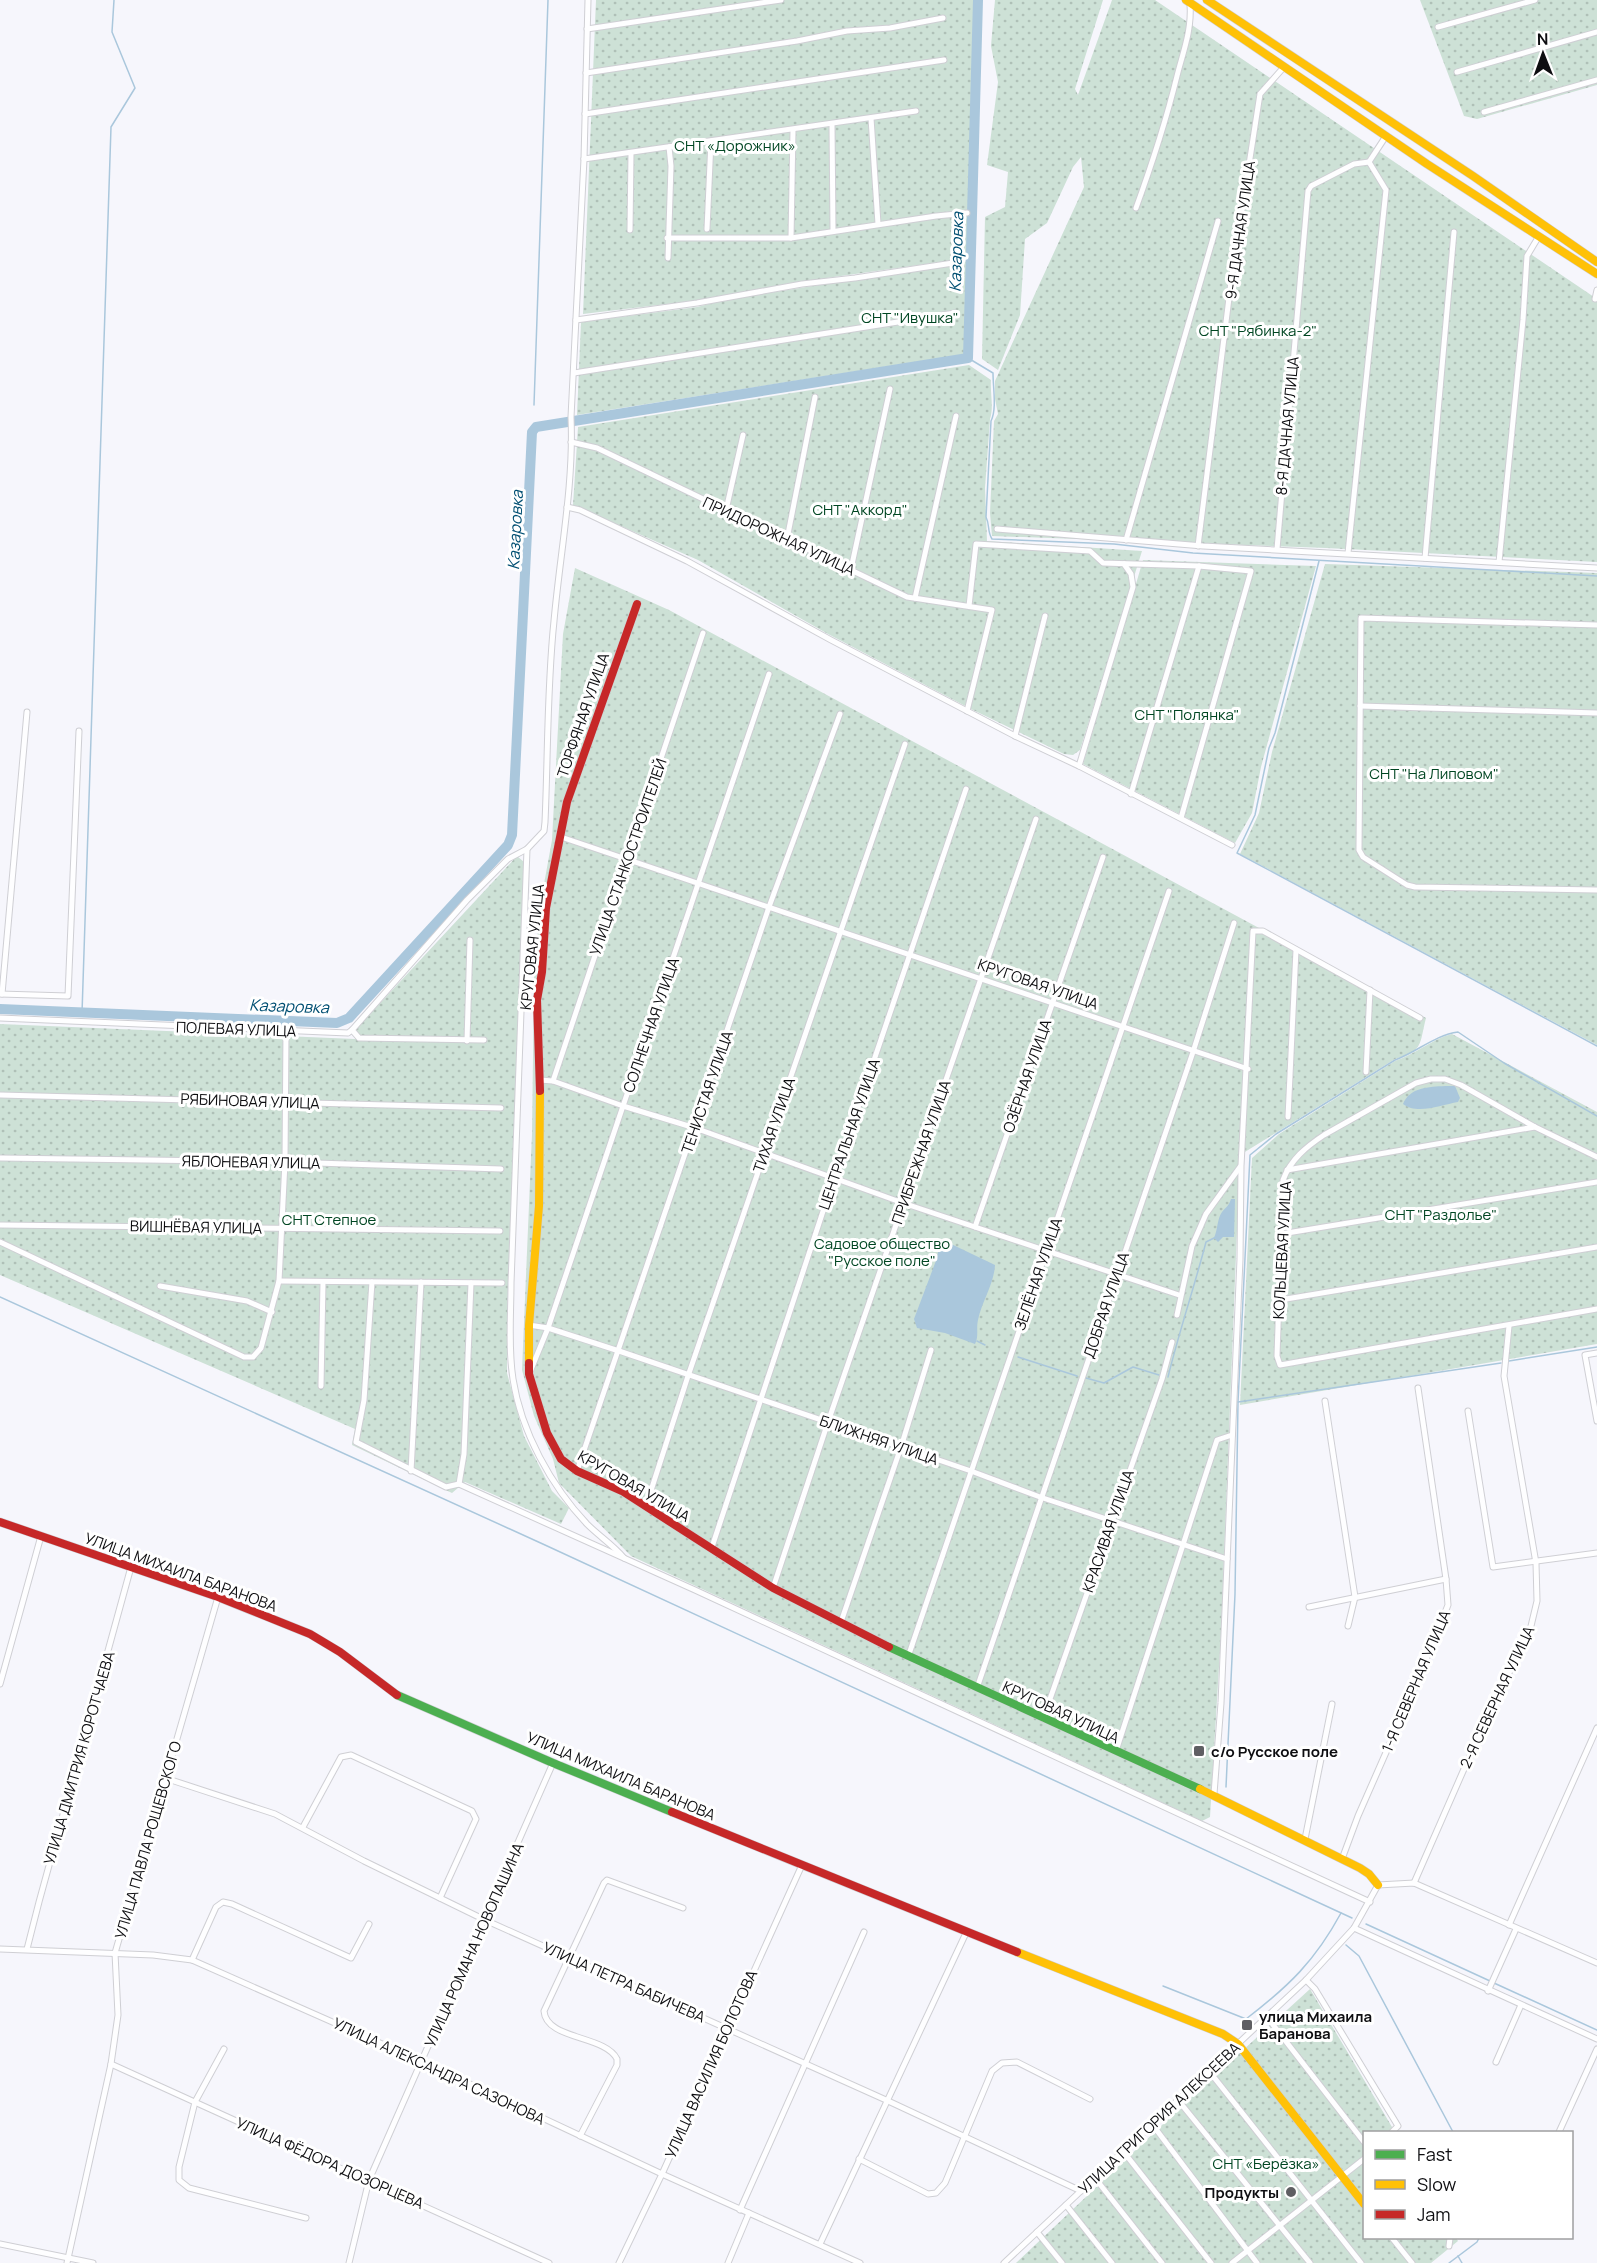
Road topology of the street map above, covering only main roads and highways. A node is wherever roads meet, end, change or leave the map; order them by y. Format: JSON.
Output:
{"nodes":[{"id":1,"x":1207,"y":0,"type":"edge"},
{"id":2,"x":1188,"y":1,"type":"edge"},
{"id":3,"x":1383,"y":117,"type":"junction"},
{"id":4,"x":1375,"y":129,"type":"junction"},
{"id":5,"x":1597,"y":262,"type":"edge"},
{"id":6,"x":1597,"y":274,"type":"edge"},
{"id":7,"x":637,"y":604,"type":"dead end"},
{"id":8,"x":561,"y":837,"type":"joint"},
{"id":9,"x":0,"y":1522,"type":"edge"},
{"id":10,"x":1378,"y":1885,"type":"road end"},
{"id":11,"x":1363,"y":2202,"type":"edge"}],
"edges":[{"from":1,"to":3,"type":"main road"},
{"from":2,"to":4,"type":"main road"},
{"from":3,"to":4,"type":"main road"},
{"from":3,"to":5,"type":"main road"},
{"from":4,"to":6,"type":"main road"},
{"from":7,"to":8,"type":"main road","name":"ТОРФЯНАЯ УЛИЦА"},
{"from":8,"to":10,"type":"main road","name":"КРУГОВАЯ УЛИЦА"},
{"from":9,"to":11,"type":"main road","name":"УЛИЦА МИХАИЛА БАРАНОВА"}]}
